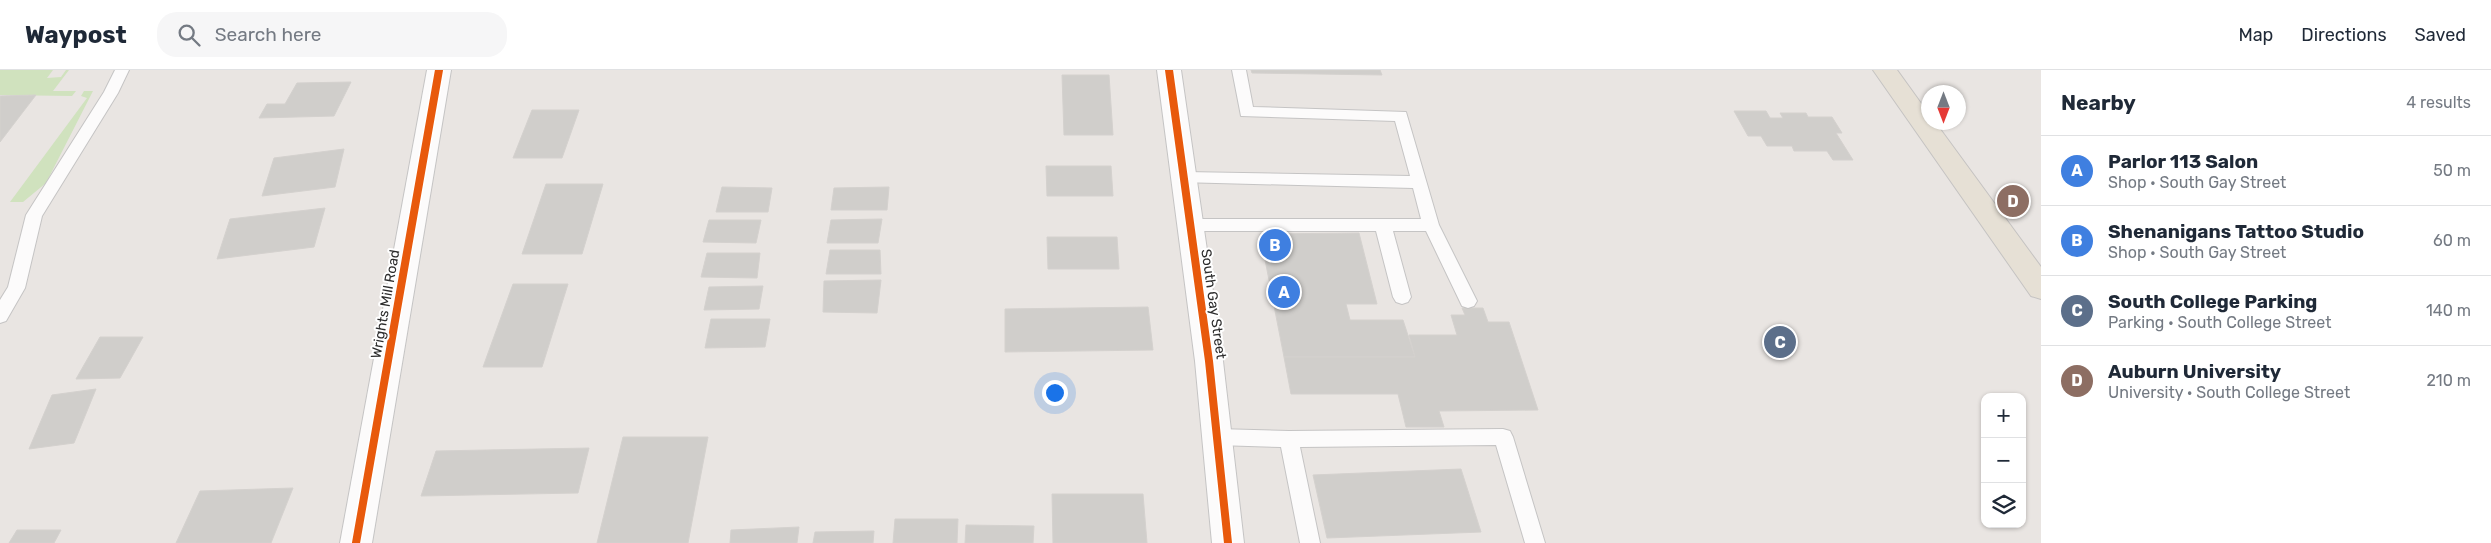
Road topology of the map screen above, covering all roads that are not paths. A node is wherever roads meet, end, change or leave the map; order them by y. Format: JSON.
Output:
{"nodes":[{"id":1,"x":122,"y":70,"type":"edge"},
{"id":2,"x":439,"y":70,"type":"edge"},
{"id":3,"x":1169,"y":70,"type":"edge"},
{"id":4,"x":1239,"y":70,"type":"edge"},
{"id":5,"x":1885,"y":70,"type":"edge"},
{"id":6,"x":1185,"y":178,"type":"junction"},
{"id":7,"x":1419,"y":182,"type":"junction"},
{"id":8,"x":1190,"y":225,"type":"junction"},
{"id":9,"x":1431,"y":225,"type":"junction"},
{"id":10,"x":1383,"y":226,"type":"junction"},
{"id":11,"x":2041,"y":288,"type":"edge"},
{"id":12,"x":1402,"y":297,"type":"dead end"},
{"id":13,"x":1468,"y":301,"type":"dead end"},
{"id":14,"x":0,"y":316,"type":"edge"},
{"id":15,"x":1217,"y":437,"type":"junction"},
{"id":16,"x":1288,"y":439,"type":"junction"},
{"id":17,"x":356,"y":543,"type":"edge"},
{"id":18,"x":1228,"y":543,"type":"edge"},
{"id":19,"x":1310,"y":543,"type":"edge"},
{"id":20,"x":1535,"y":543,"type":"edge"}],
"edges":[{"from":1,"to":14,"type":"lane"},
{"from":2,"to":17,"type":"street","name":"Wrights Mill Road"},
{"from":3,"to":6,"type":"street","name":"South Gay Street"},
{"from":4,"to":7,"type":"lane"},
{"from":5,"to":11,"type":"main road"},
{"from":6,"to":7,"type":"lane"},
{"from":6,"to":8,"type":"street","name":"South Gay Street"},
{"from":7,"to":9,"type":"lane"},
{"from":8,"to":10,"type":"lane"},
{"from":8,"to":15,"type":"street","name":"South Gay Street"},
{"from":9,"to":10,"type":"lane"},
{"from":9,"to":13,"type":"lane"},
{"from":10,"to":12,"type":"lane"},
{"from":15,"to":16,"type":"lane"},
{"from":15,"to":18,"type":"street","name":"South Gay Street"},
{"from":16,"to":19,"type":"lane"},
{"from":16,"to":20,"type":"lane"}]}
